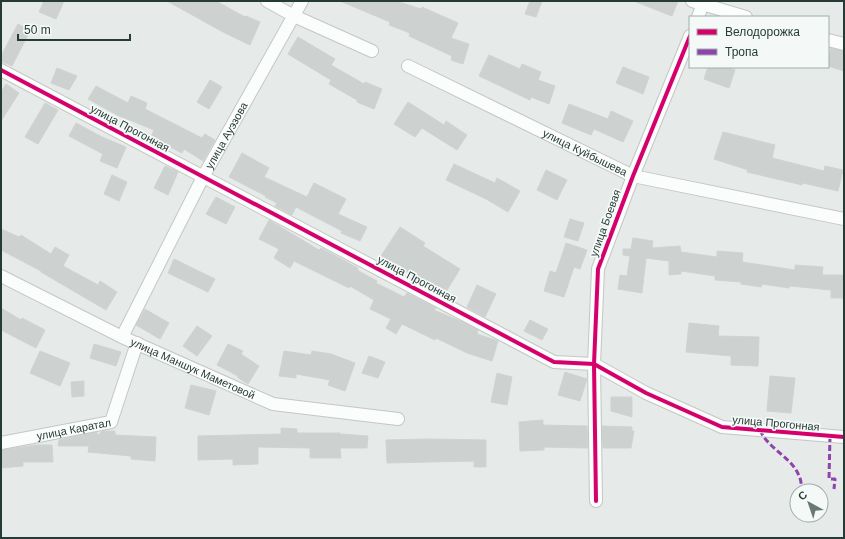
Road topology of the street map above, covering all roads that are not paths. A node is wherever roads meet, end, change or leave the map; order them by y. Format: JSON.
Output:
{"nodes":[{"id":1,"x":267,"y":1,"type":"edge"},
{"id":2,"x":302,"y":1,"type":"edge"},
{"id":3,"x":699,"y":2,"type":"edge"},
{"id":4,"x":294,"y":16,"type":"junction"},
{"id":5,"x":698,"y":16,"type":"edge"},
{"id":6,"x":743,"y":16,"type":"edge"},
{"id":7,"x":689,"y":38,"type":"edge"},
{"id":8,"x":829,"y":40,"type":"edge"},
{"id":9,"x":844,"y":44,"type":"edge"},
{"id":10,"x":372,"y":51,"type":"dead end"},
{"id":11,"x":408,"y":66,"type":"dead end"},
{"id":12,"x":1,"y":70,"type":"edge"},
{"id":13,"x":633,"y":176,"type":"junction"},
{"id":14,"x":203,"y":177,"type":"junction"},
{"id":15,"x":844,"y":219,"type":"edge"},
{"id":16,"x":1,"y":276,"type":"edge"},
{"id":17,"x":122,"y":336,"type":"junction"},
{"id":18,"x":137,"y":343,"type":"junction"},
{"id":19,"x":594,"y":364,"type":"junction"},
{"id":20,"x":398,"y":419,"type":"dead end"},
{"id":21,"x":844,"y":438,"type":"edge"},
{"id":22,"x":1,"y":443,"type":"edge"},
{"id":23,"x":596,"y":501,"type":"dead end"}],
"edges":[{"from":1,"to":4,"type":"street"},
{"from":2,"to":4,"type":"street","name":"улица Ауэзова"},
{"from":3,"to":5,"type":"street"},
{"from":3,"to":6,"type":"street"},
{"from":4,"to":10,"type":"street"},
{"from":4,"to":14,"type":"street","name":"улица Ауэзова"},
{"from":7,"to":13,"type":"street","name":"улица Боевая"},
{"from":8,"to":9,"type":"street"},
{"from":11,"to":13,"type":"street","name":"улица Куйбышева"},
{"from":12,"to":14,"type":"street","name":"улица Прогонная"},
{"from":13,"to":15,"type":"street","name":"улица Куйбышева"},
{"from":13,"to":19,"type":"street","name":"улица Боевая"},
{"from":14,"to":17,"type":"street","name":"улица Ауэзова"},
{"from":14,"to":19,"type":"street","name":"улица Прогонная"},
{"from":16,"to":17,"type":"street","name":"улица Маншук Маметовой"},
{"from":17,"to":18,"type":"street","name":"улица Маншук Маметовой"},
{"from":18,"to":20,"type":"street","name":"улица Маншук Маметовой"},
{"from":18,"to":22,"type":"street","name":"улица Каратал"},
{"from":19,"to":21,"type":"street","name":"улица Прогонная"},
{"from":19,"to":23,"type":"street","name":"улица Боевая"}]}
